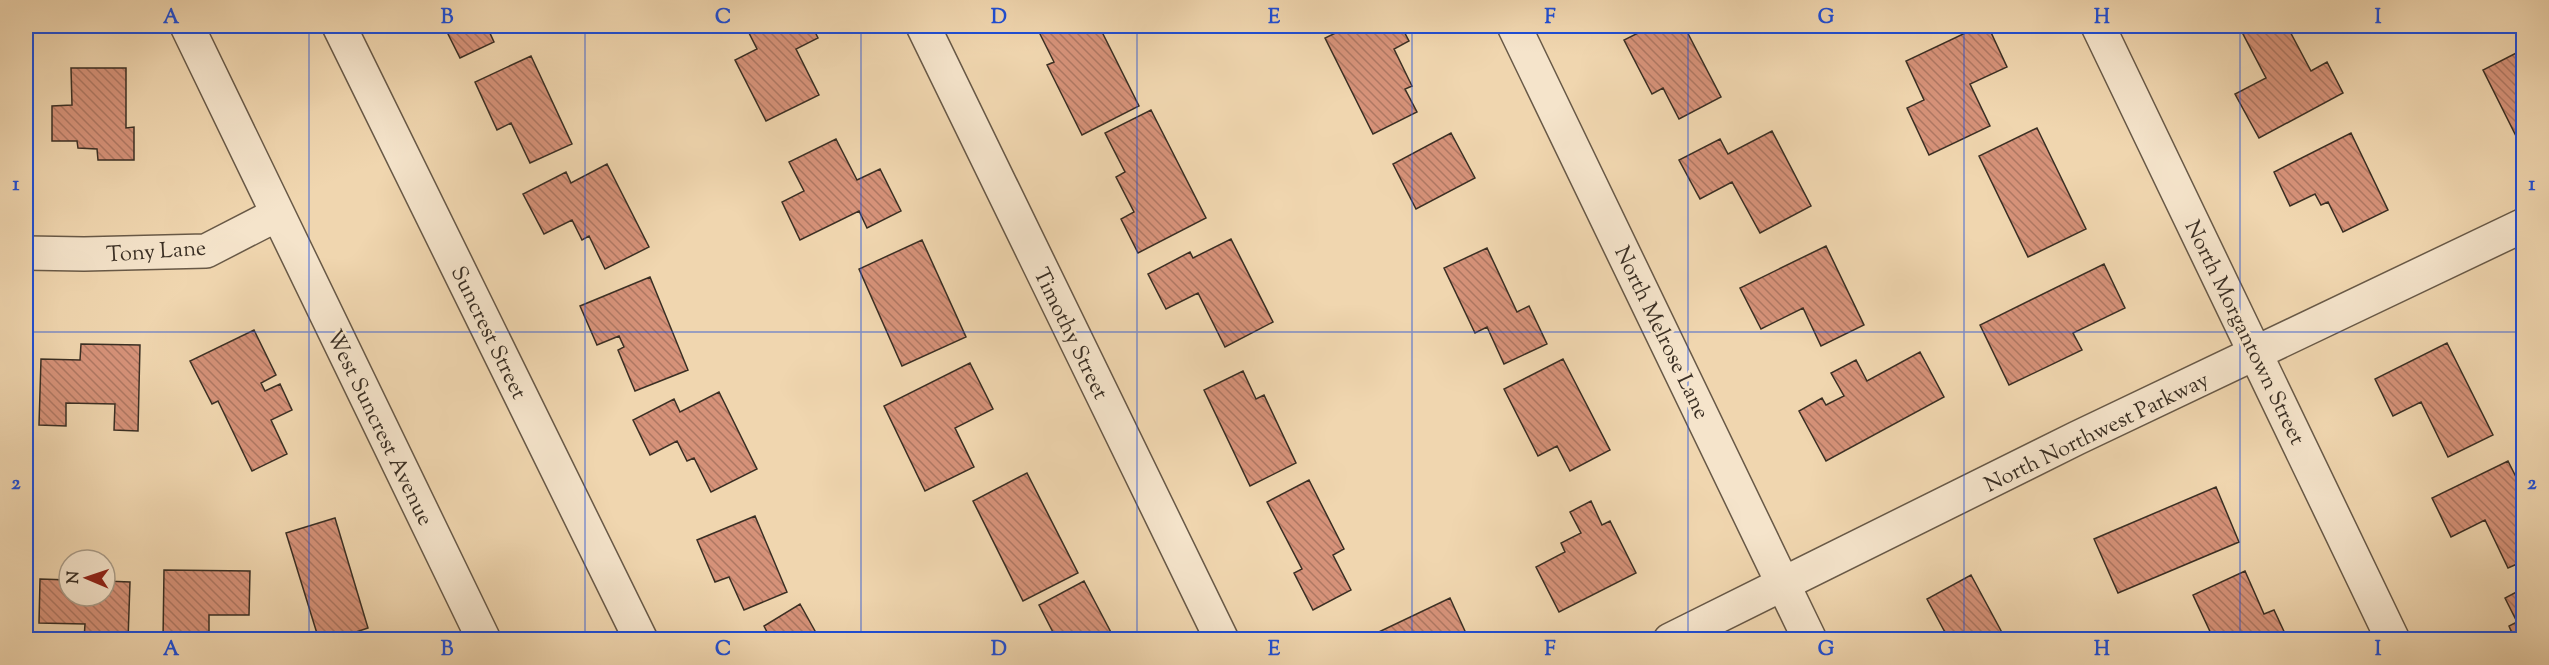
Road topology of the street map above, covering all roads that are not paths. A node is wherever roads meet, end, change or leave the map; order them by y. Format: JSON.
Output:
{"nodes":[{"id":1,"x":187,"y":26,"type":"edge"},
{"id":2,"x":339,"y":26,"type":"edge"},
{"id":3,"x":923,"y":26,"type":"edge"},
{"id":4,"x":1514,"y":26,"type":"edge"},
{"id":5,"x":2098,"y":26,"type":"edge"},
{"id":6,"x":278,"y":214,"type":"junction"},
{"id":7,"x":2523,"y":225,"type":"edge"},
{"id":8,"x":26,"y":253,"type":"edge"},
{"id":9,"x":2256,"y":353,"type":"junction"},
{"id":10,"x":1784,"y":584,"type":"junction"},
{"id":11,"x":484,"y":639,"type":"edge"},
{"id":12,"x":641,"y":639,"type":"edge"},
{"id":13,"x":1222,"y":639,"type":"edge"},
{"id":14,"x":1670,"y":639,"type":"edge"},
{"id":15,"x":1810,"y":639,"type":"edge"},
{"id":16,"x":2393,"y":639,"type":"edge"}],
"edges":[{"from":1,"to":6,"type":"street","name":"West Suncrest Avenue"},
{"from":2,"to":12,"type":"street","name":"Suncrest Street"},
{"from":3,"to":13,"type":"street","name":"Timothy Street"},
{"from":4,"to":10,"type":"street","name":"North Melrose Lane"},
{"from":5,"to":9,"type":"street","name":"North Morgantown Street"},
{"from":6,"to":8,"type":"street","name":"Tony Lane"},
{"from":6,"to":11,"type":"street","name":"West Suncrest Avenue"},
{"from":7,"to":9,"type":"street","name":"North Northwest Parkway"},
{"from":9,"to":10,"type":"street","name":"North Northwest Parkway"},
{"from":9,"to":16,"type":"street","name":"North Morgantown Street"},
{"from":10,"to":14,"type":"street","name":"North Northwest Parkway"},
{"from":10,"to":15,"type":"street","name":"North Melrose Lane"}]}
